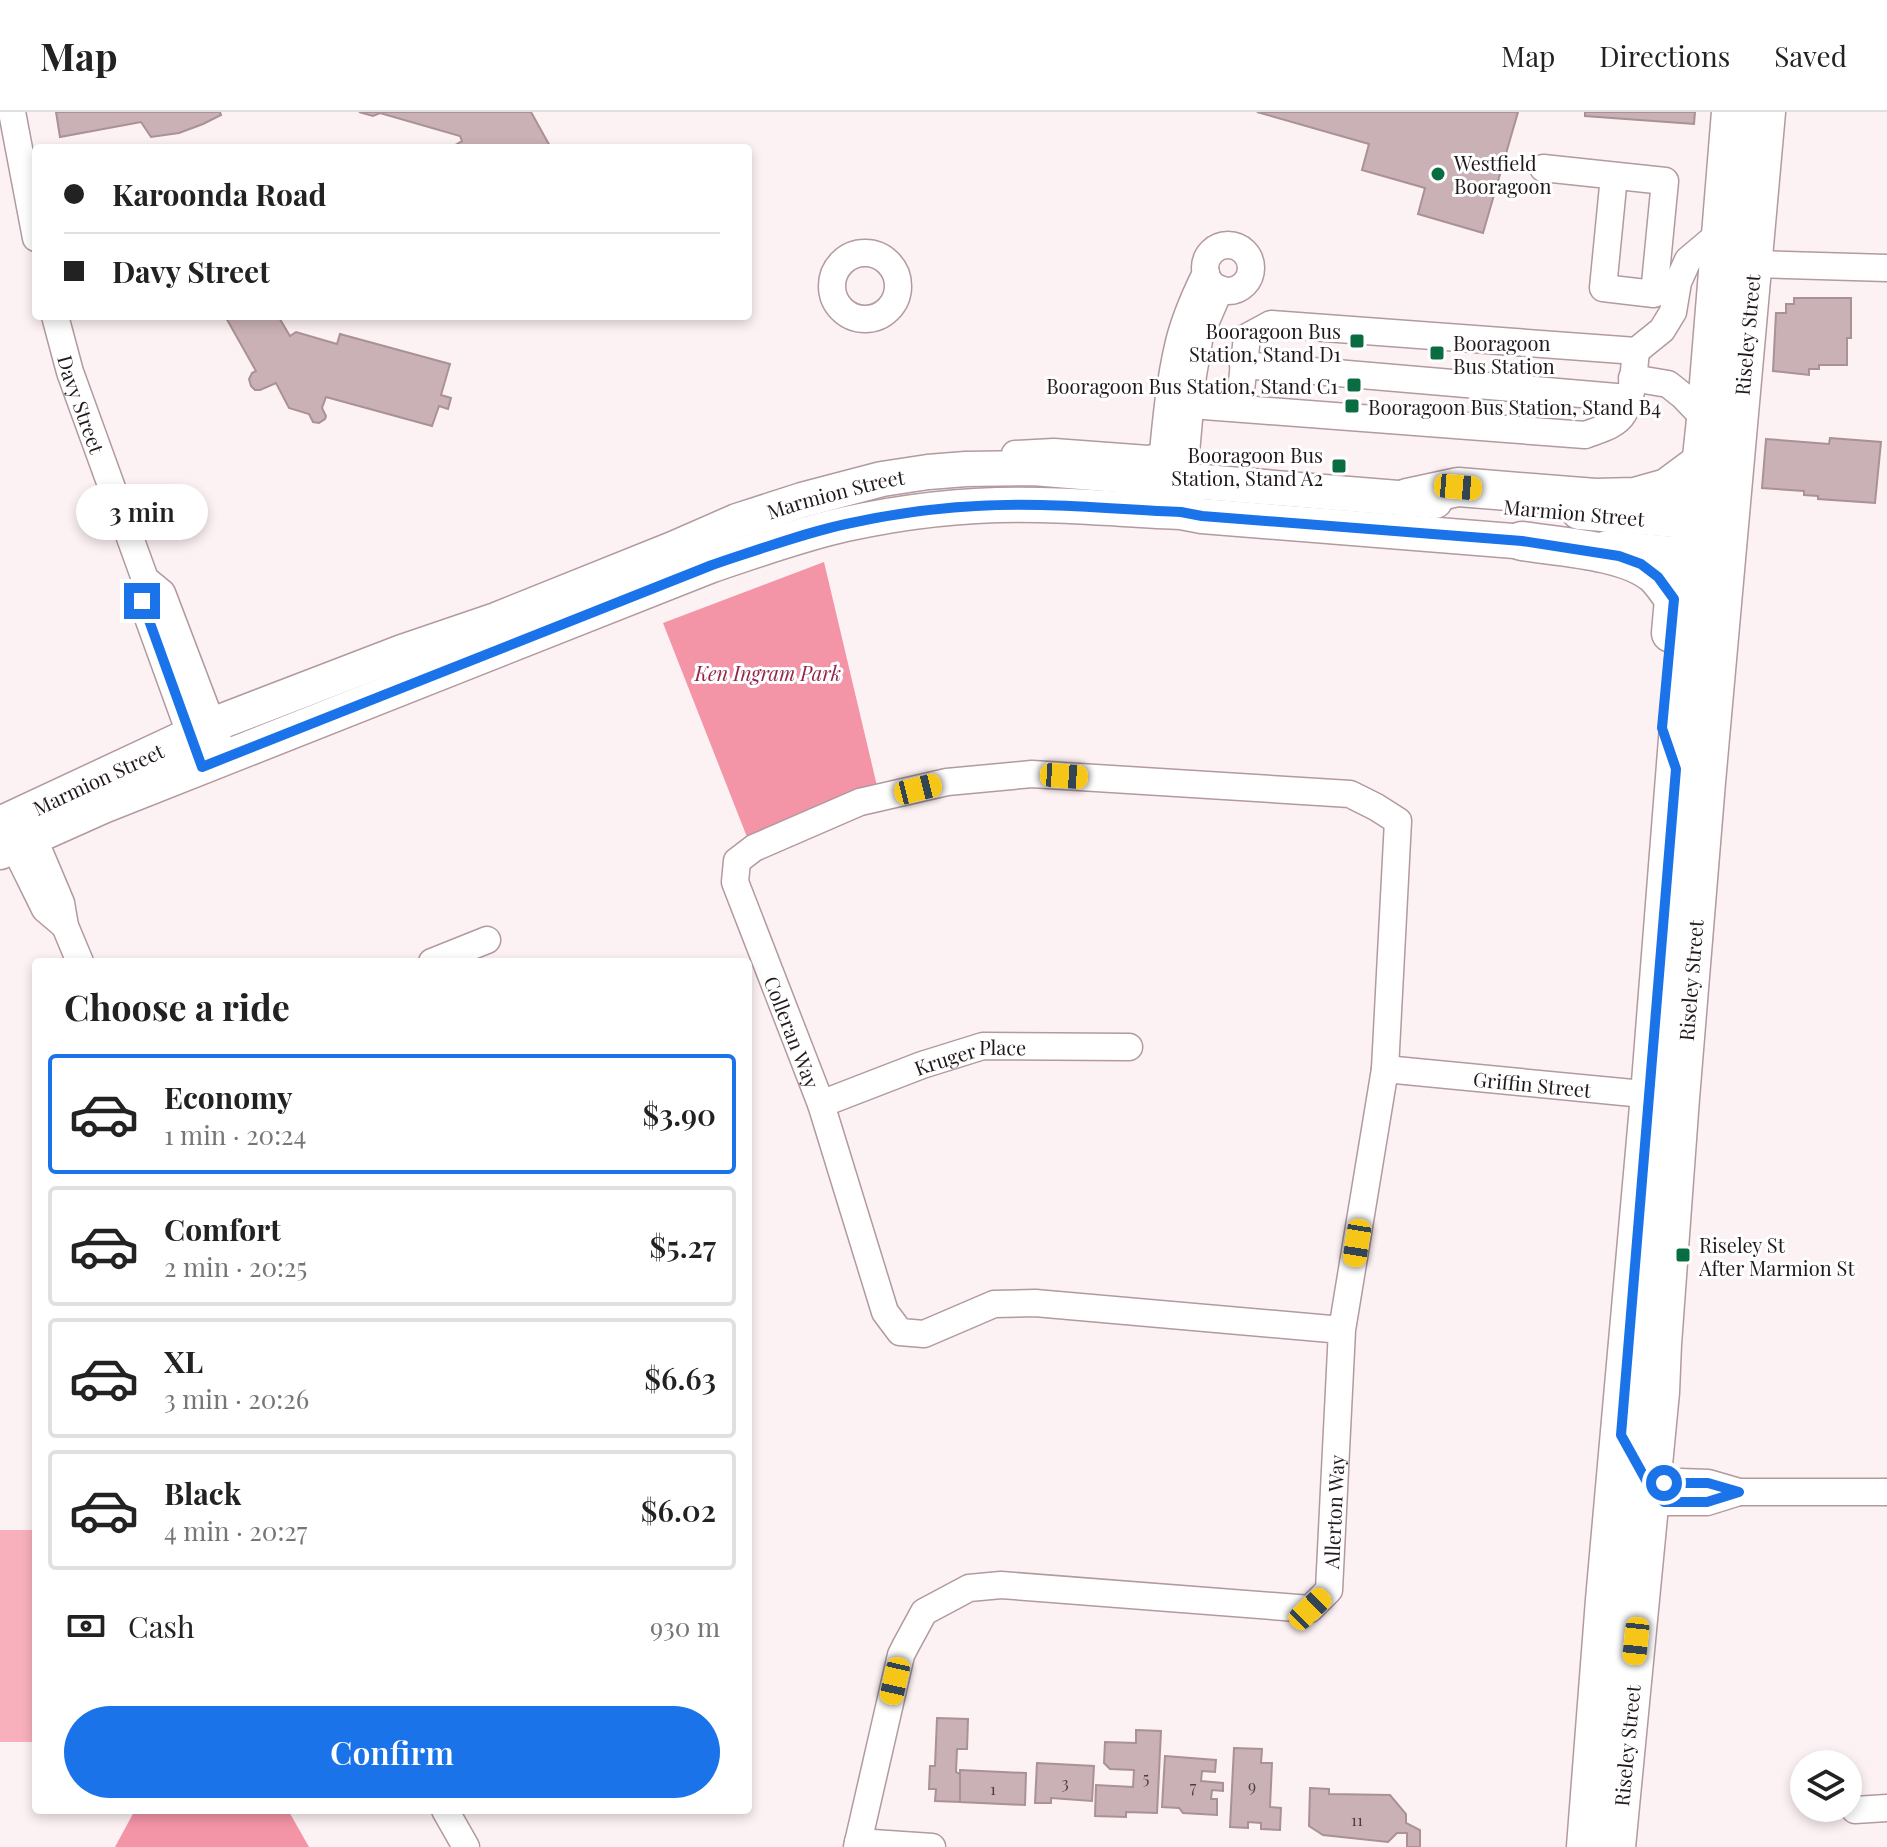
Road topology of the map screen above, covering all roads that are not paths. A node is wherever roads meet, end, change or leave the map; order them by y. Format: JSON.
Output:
{"nodes":[{"id":1,"x":12,"y":112,"type":"edge"},
{"id":2,"x":1731,"y":112,"type":"edge"},
{"id":3,"x":1766,"y":112,"type":"edge"},
{"id":4,"x":1543,"y":168,"type":"dead end"},
{"id":5,"x":1614,"y":176,"type":"junction"},
{"id":6,"x":1757,"y":213,"type":"junction"},
{"id":7,"x":32,"y":217,"type":"edge"},
{"id":8,"x":1723,"y":230,"type":"junction"},
{"id":9,"x":1753,"y":264,"type":"junction"},
{"id":10,"x":1887,"y":268,"type":"edge"},
{"id":11,"x":56,"y":320,"type":"edge"},
{"id":12,"x":1636,"y":351,"type":"junction"},
{"id":13,"x":1243,"y":365,"type":"junction"},
{"id":14,"x":1630,"y":388,"type":"junction"},
{"id":15,"x":1191,"y":405,"type":"junction"},
{"id":16,"x":1239,"y":408,"type":"junction"},
{"id":17,"x":1706,"y":420,"type":"junction"},
{"id":18,"x":1702,"y":462,"type":"junction"},
{"id":19,"x":1169,"y":488,"type":"junction"},
{"id":20,"x":1407,"y":498,"type":"junction"},
{"id":21,"x":1711,"y":540,"type":"junction"},
{"id":22,"x":1522,"y":541,"type":"junction"},
{"id":23,"x":201,"y":730,"type":"junction"},
{"id":24,"x":213,"y":762,"type":"junction"},
{"id":25,"x":1676,"y":769,"type":"junction"},
{"id":26,"x":1398,"y":821,"type":"joint"},
{"id":27,"x":12,"y":832,"type":"edge"},
{"id":28,"x":487,"y":940,"type":"dead end"},
{"id":29,"x":78,"y":958,"type":"edge"},
{"id":30,"x":442,"y":958,"type":"edge"},
{"id":31,"x":1129,"y":1047,"type":"dead end"},
{"id":32,"x":1385,"y":1069,"type":"junction"},
{"id":33,"x":1665,"y":1096,"type":"junction"},
{"id":34,"x":821,"y":1104,"type":"junction"},
{"id":35,"x":1342,"y":1330,"type":"junction"},
{"id":36,"x":1621,"y":1435,"type":"junction"},
{"id":37,"x":1651,"y":1489,"type":"junction"},
{"id":38,"x":1887,"y":1492,"type":"edge"},
{"id":39,"x":1605,"y":1600,"type":"junction"},
{"id":40,"x":1887,"y":1808,"type":"edge"},
{"id":41,"x":1862,"y":1810,"type":"edge"},
{"id":42,"x":447,"y":1814,"type":"edge"},
{"id":43,"x":858,"y":1844,"type":"edge"},
{"id":44,"x":466,"y":1847,"type":"edge"},
{"id":45,"x":932,"y":1847,"type":"edge"},
{"id":46,"x":1586,"y":1847,"type":"edge"},
{"id":47,"x":1616,"y":1847,"type":"edge"}],
"edges":[{"from":1,"to":7,"type":"street"},
{"from":2,"to":8,"type":"highway","name":"Riseley Street"},
{"from":3,"to":6,"type":"highway","name":"Riseley Street"},
{"from":4,"to":5,"type":"street"},
{"from":5,"to":5,"type":"street"},
{"from":6,"to":8,"type":"street"},
{"from":6,"to":9,"type":"highway","name":"Riseley Street"},
{"from":8,"to":12,"type":"street"},
{"from":8,"to":17,"type":"highway","name":"Riseley Street"},
{"from":9,"to":10,"type":"street"},
{"from":9,"to":21,"type":"highway","name":"Riseley Street"},
{"from":11,"to":23,"type":"street","name":"Davy Street"},
{"from":12,"to":13,"type":"street"},
{"from":12,"to":14,"type":"street"},
{"from":13,"to":14,"type":"street"},
{"from":13,"to":16,"type":"street"},
{"from":14,"to":16,"type":"street"},
{"from":14,"to":17,"type":"street"},
{"from":15,"to":16,"type":"street"},
{"from":15,"to":19,"type":"street"},
{"from":15,"to":19,"type":"street"},
{"from":17,"to":18,"type":"highway","name":"Riseley Street"},
{"from":18,"to":20,"type":"highway"},
{"from":18,"to":21,"type":"highway","name":"Riseley Street"},
{"from":19,"to":20,"type":"main road","name":"Marmion Street"},
{"from":19,"to":22,"type":"main road","name":"Marmion Street"},
{"from":19,"to":23,"type":"main road","name":"Marmion Street"},
{"from":19,"to":24,"type":"main road","name":"Marmion Street"},
{"from":20,"to":21,"type":"main road","name":"Marmion Street"},
{"from":21,"to":22,"type":"main road","name":"Marmion Street"},
{"from":21,"to":25,"type":"highway","name":"Riseley Street"},
{"from":21,"to":33,"type":"highway","name":"Riseley Street"},
{"from":22,"to":25,"type":"highway"},
{"from":23,"to":24,"type":"street","name":"Davy Street"},
{"from":23,"to":27,"type":"main road","name":"Marmion Street"},
{"from":24,"to":27,"type":"main road","name":"Marmion Street"},
{"from":25,"to":33,"type":"highway","name":"Riseley Street"},
{"from":26,"to":32,"type":"street","name":"Allerton Way"},
{"from":26,"to":34,"type":"street","name":"Colleran Way"},
{"from":27,"to":29,"type":"street"},
{"from":28,"to":30,"type":"street"},
{"from":31,"to":34,"type":"street","name":"Kruger Place"},
{"from":32,"to":33,"type":"street","name":"Griffin Street"},
{"from":32,"to":35,"type":"street","name":"Allerton Way"},
{"from":33,"to":36,"type":"highway","name":"Riseley Street"},
{"from":33,"to":37,"type":"highway","name":"Riseley Street"},
{"from":34,"to":35,"type":"street","name":"Colleran Way"},
{"from":35,"to":43,"type":"street","name":"Allerton Way"},
{"from":36,"to":37,"type":"street"},
{"from":36,"to":39,"type":"highway","name":"Riseley Street"},
{"from":37,"to":38,"type":"street"},
{"from":37,"to":39,"type":"street"},
{"from":37,"to":47,"type":"highway","name":"Riseley Street"},
{"from":39,"to":46,"type":"highway","name":"Riseley Street"},
{"from":40,"to":41,"type":"street"},
{"from":42,"to":44,"type":"street"},
{"from":43,"to":45,"type":"street"}]}
